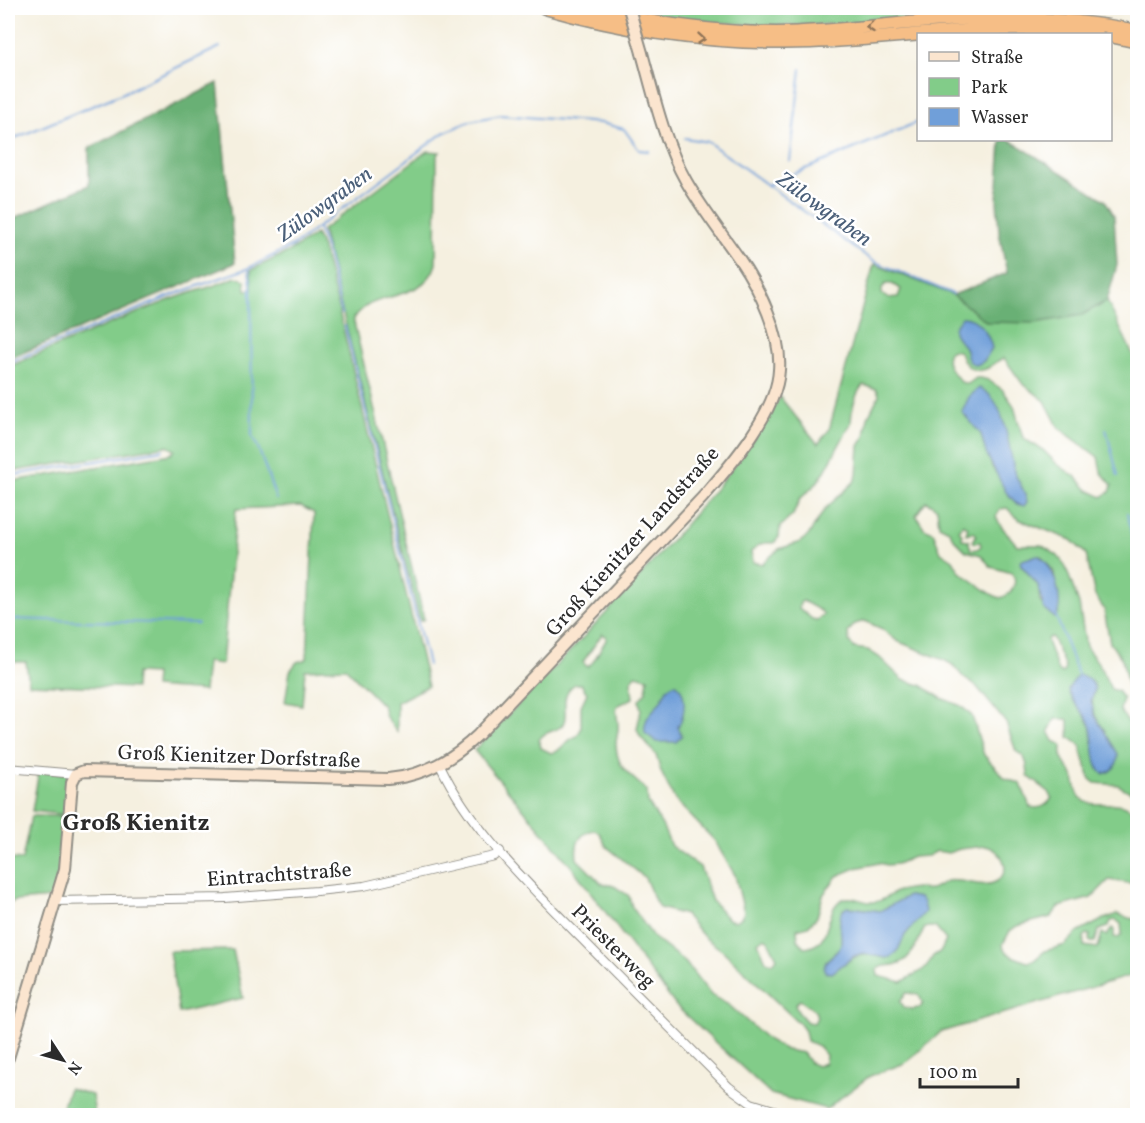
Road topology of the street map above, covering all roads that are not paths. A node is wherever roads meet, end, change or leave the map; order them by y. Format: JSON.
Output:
{"nodes":[{"id":1,"x":545,"y":8,"type":"edge"},
{"id":2,"x":583,"y":8,"type":"edge"},
{"id":3,"x":629,"y":8,"type":"edge"},
{"id":4,"x":1137,"y":31,"type":"edge"},
{"id":5,"x":926,"y":33,"type":"edge"},
{"id":6,"x":1087,"y":33,"type":"edge"},
{"id":7,"x":917,"y":34,"type":"edge"},
{"id":8,"x":1112,"y":36,"type":"edge"},
{"id":9,"x":1137,"y":42,"type":"edge"},
{"id":10,"x":464,"y":749,"type":"joint"},
{"id":11,"x":440,"y":765,"type":"junction"},
{"id":12,"x":8,"y":768,"type":"edge"},
{"id":13,"x":76,"y":774,"type":"junction"},
{"id":14,"x":500,"y":851,"type":"junction"},
{"id":15,"x":55,"y":901,"type":"junction"},
{"id":16,"x":8,"y":1058,"type":"edge"},
{"id":17,"x":793,"y":1116,"type":"edge"}],
"edges":[{"from":1,"to":7,"type":"highway","one_way":true},
{"from":4,"to":2,"type":"highway","one_way":true},
{"from":3,"to":10,"type":"main road","name":"Groß Kienitzer Landstraße","bridge":true},
{"from":5,"to":6,"type":"highway","one_way":true},
{"from":8,"to":9,"type":"highway"},
{"from":10,"to":11,"type":"main road","name":"Groß Kienitzer Dorfstraße"},
{"from":11,"to":13,"type":"main road","name":"Groß Kienitzer Dorfstraße"},
{"from":11,"to":14,"type":"street","name":"Priesterweg"},
{"from":12,"to":13,"type":"street","name":"Groß Kienitzer Dorfstraße"},
{"from":13,"to":15,"type":"main road"},
{"from":14,"to":15,"type":"street","name":"Eintrachtstraße"},
{"from":14,"to":17,"type":"street","name":"Priesterweg"},
{"from":15,"to":16,"type":"main road"}]}
